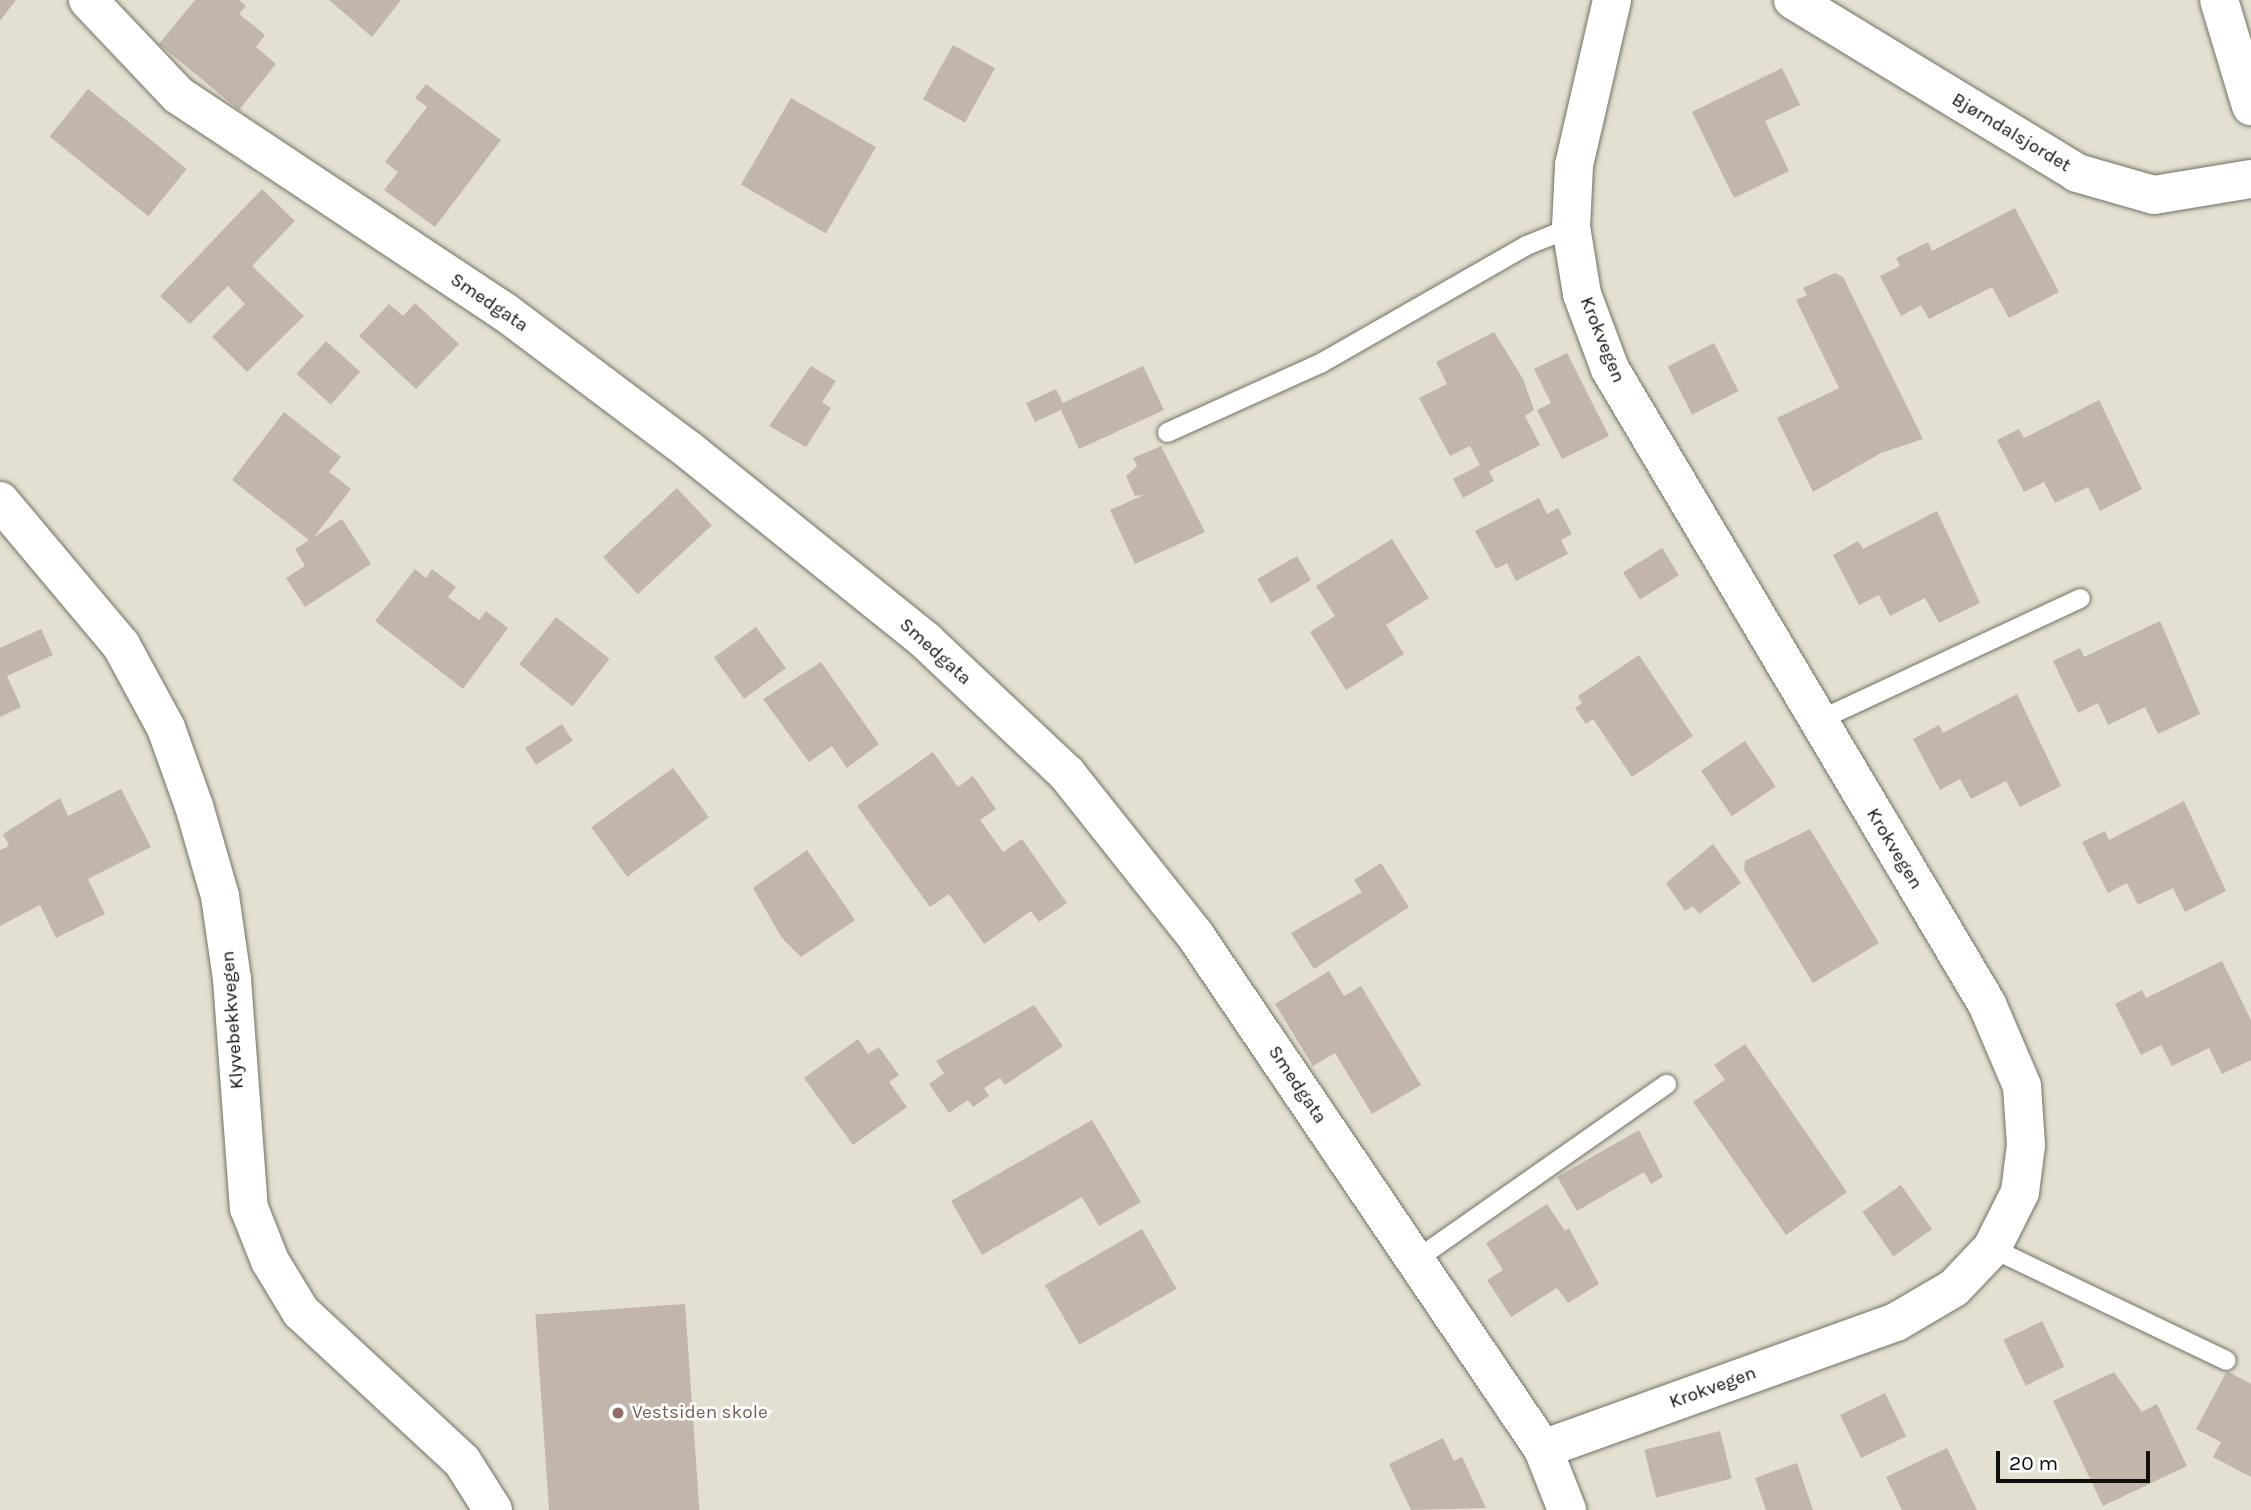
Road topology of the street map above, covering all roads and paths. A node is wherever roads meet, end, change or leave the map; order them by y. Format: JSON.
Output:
{"nodes":[{"id":1,"x":88,"y":0,"type":"edge"},
{"id":2,"x":1612,"y":0,"type":"edge"},
{"id":3,"x":2219,"y":0,"type":"edge"},
{"id":4,"x":1797,"y":1,"type":"edge"},
{"id":5,"x":2251,"y":106,"type":"edge"},
{"id":6,"x":2251,"y":179,"type":"edge"},
{"id":7,"x":1571,"y":228,"type":"junction"},
{"id":8,"x":1167,"y":432,"type":"dead end"},
{"id":9,"x":0,"y":501,"type":"edge"},
{"id":10,"x":2080,"y":598,"type":"dead end"},
{"id":11,"x":1816,"y":721,"type":"junction"},
{"id":12,"x":1666,"y":1084,"type":"dead end"},
{"id":13,"x":1992,"y":1248,"type":"junction"},
{"id":14,"x":1413,"y":1261,"type":"junction"},
{"id":15,"x":2226,"y":1360,"type":"dead end"},
{"id":16,"x":1543,"y":1449,"type":"junction"},
{"id":17,"x":494,"y":1510,"type":"edge"},
{"id":18,"x":1567,"y":1510,"type":"edge"}],
"edges":[{"from":1,"to":14,"type":"street","name":"Smedgata"},
{"from":2,"to":7,"type":"street","name":"Krokvegen"},
{"from":3,"to":5,"type":"street"},
{"from":4,"to":6,"type":"street","name":"Bjørndalsjordet"},
{"from":7,"to":8,"type":"lane"},
{"from":7,"to":11,"type":"street","name":"Krokvegen"},
{"from":9,"to":17,"type":"street","name":"Klyvebekkvegen"},
{"from":10,"to":11,"type":"lane"},
{"from":11,"to":13,"type":"street","name":"Krokvegen"},
{"from":12,"to":14,"type":"lane"},
{"from":13,"to":15,"type":"lane"},
{"from":13,"to":16,"type":"street","name":"Krokvegen"},
{"from":14,"to":16,"type":"street","name":"Smedgata"},
{"from":16,"to":18,"type":"street","name":"Smedgata"}]}
